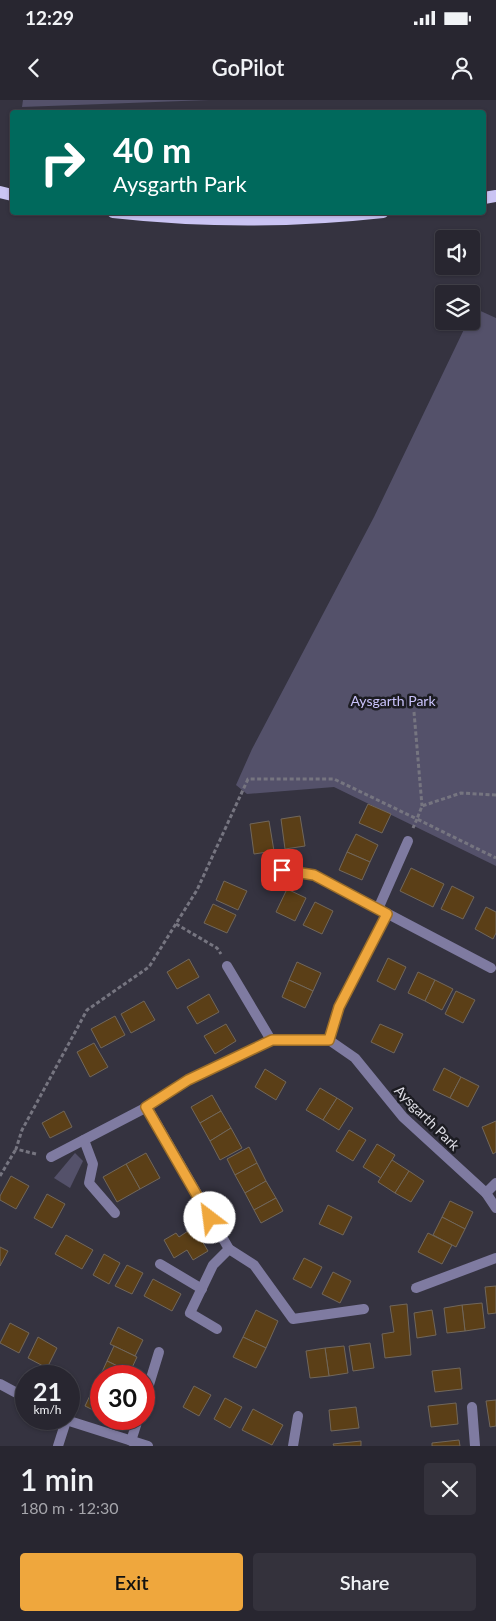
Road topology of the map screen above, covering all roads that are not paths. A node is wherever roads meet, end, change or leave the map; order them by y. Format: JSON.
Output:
{"nodes":[{"id":1,"x":154,"y":215,"type":"edge"},
{"id":2,"x":346,"y":215,"type":"edge"},
{"id":3,"x":408,"y":841,"type":"dead end"},
{"id":4,"x":282,"y":870,"type":"dead end"},
{"id":5,"x":378,"y":909,"type":"junction"},
{"id":6,"x":387,"y":914,"type":"junction"},
{"id":7,"x":227,"y":966,"type":"road end"},
{"id":8,"x":491,"y":968,"type":"dead end"},
{"id":9,"x":272,"y":1040,"type":"junction"},
{"id":10,"x":329,"y":1040,"type":"junction"},
{"id":11,"x":146,"y":1107,"type":"junction"},
{"id":12,"x":84,"y":1140,"type":"junction"},
{"id":13,"x":51,"y":1157,"type":"road end"},
{"id":14,"x":496,"y":1183,"type":"edge"},
{"id":15,"x":486,"y":1193,"type":"junction"},
{"id":16,"x":496,"y":1208,"type":"edge"},
{"id":17,"x":115,"y":1213,"type":"dead end"},
{"id":18,"x":229,"y":1249,"type":"junction"},
{"id":19,"x":496,"y":1258,"type":"edge"},
{"id":20,"x":160,"y":1264,"type":"dead end"},
{"id":21,"x":202,"y":1288,"type":"junction"},
{"id":22,"x":416,"y":1288,"type":"dead end"},
{"id":23,"x":364,"y":1309,"type":"dead end"},
{"id":24,"x":217,"y":1329,"type":"dead end"},
{"id":25,"x":159,"y":1352,"type":"dead end"},
{"id":26,"x":155,"y":1365,"type":"edge"},
{"id":27,"x":0,"y":1384,"type":"edge"},
{"id":28,"x":15,"y":1392,"type":"edge"},
{"id":29,"x":472,"y":1407,"type":"dead end"},
{"id":30,"x":298,"y":1416,"type":"dead end"},
{"id":31,"x":80,"y":1425,"type":"edge"},
{"id":32,"x":62,"y":1430,"type":"edge"},
{"id":33,"x":134,"y":1430,"type":"edge"},
{"id":34,"x":131,"y":1441,"type":"junction"},
{"id":35,"x":58,"y":1446,"type":"edge"},
{"id":36,"x":148,"y":1446,"type":"edge"},
{"id":37,"x":293,"y":1446,"type":"edge"},
{"id":38,"x":475,"y":1446,"type":"edge"}],
"edges":[{"from":1,"to":2,"type":"main road"},
{"from":3,"to":5,"type":"street"},
{"from":4,"to":5,"type":"street"},
{"from":5,"to":6,"type":"street"},
{"from":6,"to":8,"type":"street"},
{"from":6,"to":10,"type":"street"},
{"from":7,"to":9,"type":"street"},
{"from":9,"to":10,"type":"street"},
{"from":9,"to":11,"type":"street"},
{"from":10,"to":15,"type":"street","name":"Aysgarth Park"},
{"from":11,"to":12,"type":"street"},
{"from":11,"to":18,"type":"street"},
{"from":12,"to":13,"type":"street"},
{"from":12,"to":17,"type":"street"},
{"from":14,"to":15,"type":"street"},
{"from":15,"to":16,"type":"street","name":"Aysgarth Park"},
{"from":18,"to":21,"type":"street"},
{"from":18,"to":23,"type":"street"},
{"from":19,"to":22,"type":"street"},
{"from":20,"to":21,"type":"street"},
{"from":21,"to":24,"type":"street"},
{"from":25,"to":26,"type":"street"},
{"from":27,"to":28,"type":"street"},
{"from":29,"to":38,"type":"street"},
{"from":30,"to":37,"type":"street"},
{"from":31,"to":34,"type":"street"},
{"from":32,"to":35,"type":"street"},
{"from":33,"to":34,"type":"street"},
{"from":34,"to":36,"type":"street"}]}
